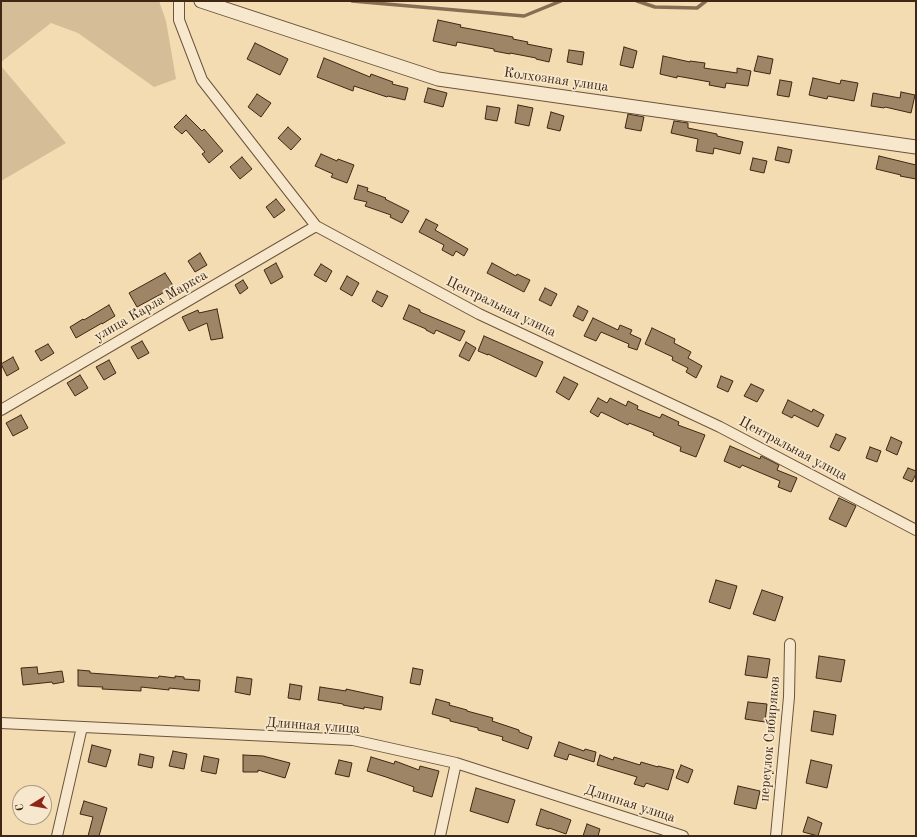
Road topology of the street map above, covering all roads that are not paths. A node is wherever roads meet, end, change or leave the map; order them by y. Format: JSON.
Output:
{"nodes":[{"id":1,"x":179,"y":1,"type":"edge"},
{"id":2,"x":201,"y":1,"type":"edge"},
{"id":3,"x":916,"y":147,"type":"edge"},
{"id":4,"x":316,"y":226,"type":"junction"},
{"id":5,"x":1,"y":410,"type":"edge"},
{"id":6,"x":916,"y":530,"type":"edge"},
{"id":7,"x":790,"y":644,"type":"dead end"},
{"id":8,"x":1,"y":723,"type":"edge"},
{"id":9,"x":82,"y":727,"type":"junction"},
{"id":10,"x":456,"y":763,"type":"junction"},
{"id":11,"x":57,"y":836,"type":"edge"},
{"id":12,"x":440,"y":836,"type":"edge"},
{"id":13,"x":683,"y":836,"type":"edge"},
{"id":14,"x":776,"y":836,"type":"edge"}],
"edges":[{"from":1,"to":4,"type":"street","name":"Центральная улица"},
{"from":2,"to":3,"type":"street","name":"Колхозная улица"},
{"from":4,"to":5,"type":"street","name":"улица Карла Маркса"},
{"from":4,"to":6,"type":"street","name":"Центральная улица"},
{"from":7,"to":14,"type":"street","name":"переулок Сибиряков"},
{"from":8,"to":9,"type":"street","name":"Длинная улица"},
{"from":9,"to":10,"type":"street","name":"Длинная улица"},
{"from":9,"to":11,"type":"street"},
{"from":10,"to":12,"type":"street"},
{"from":10,"to":13,"type":"street","name":"Длинная улица"}]}
